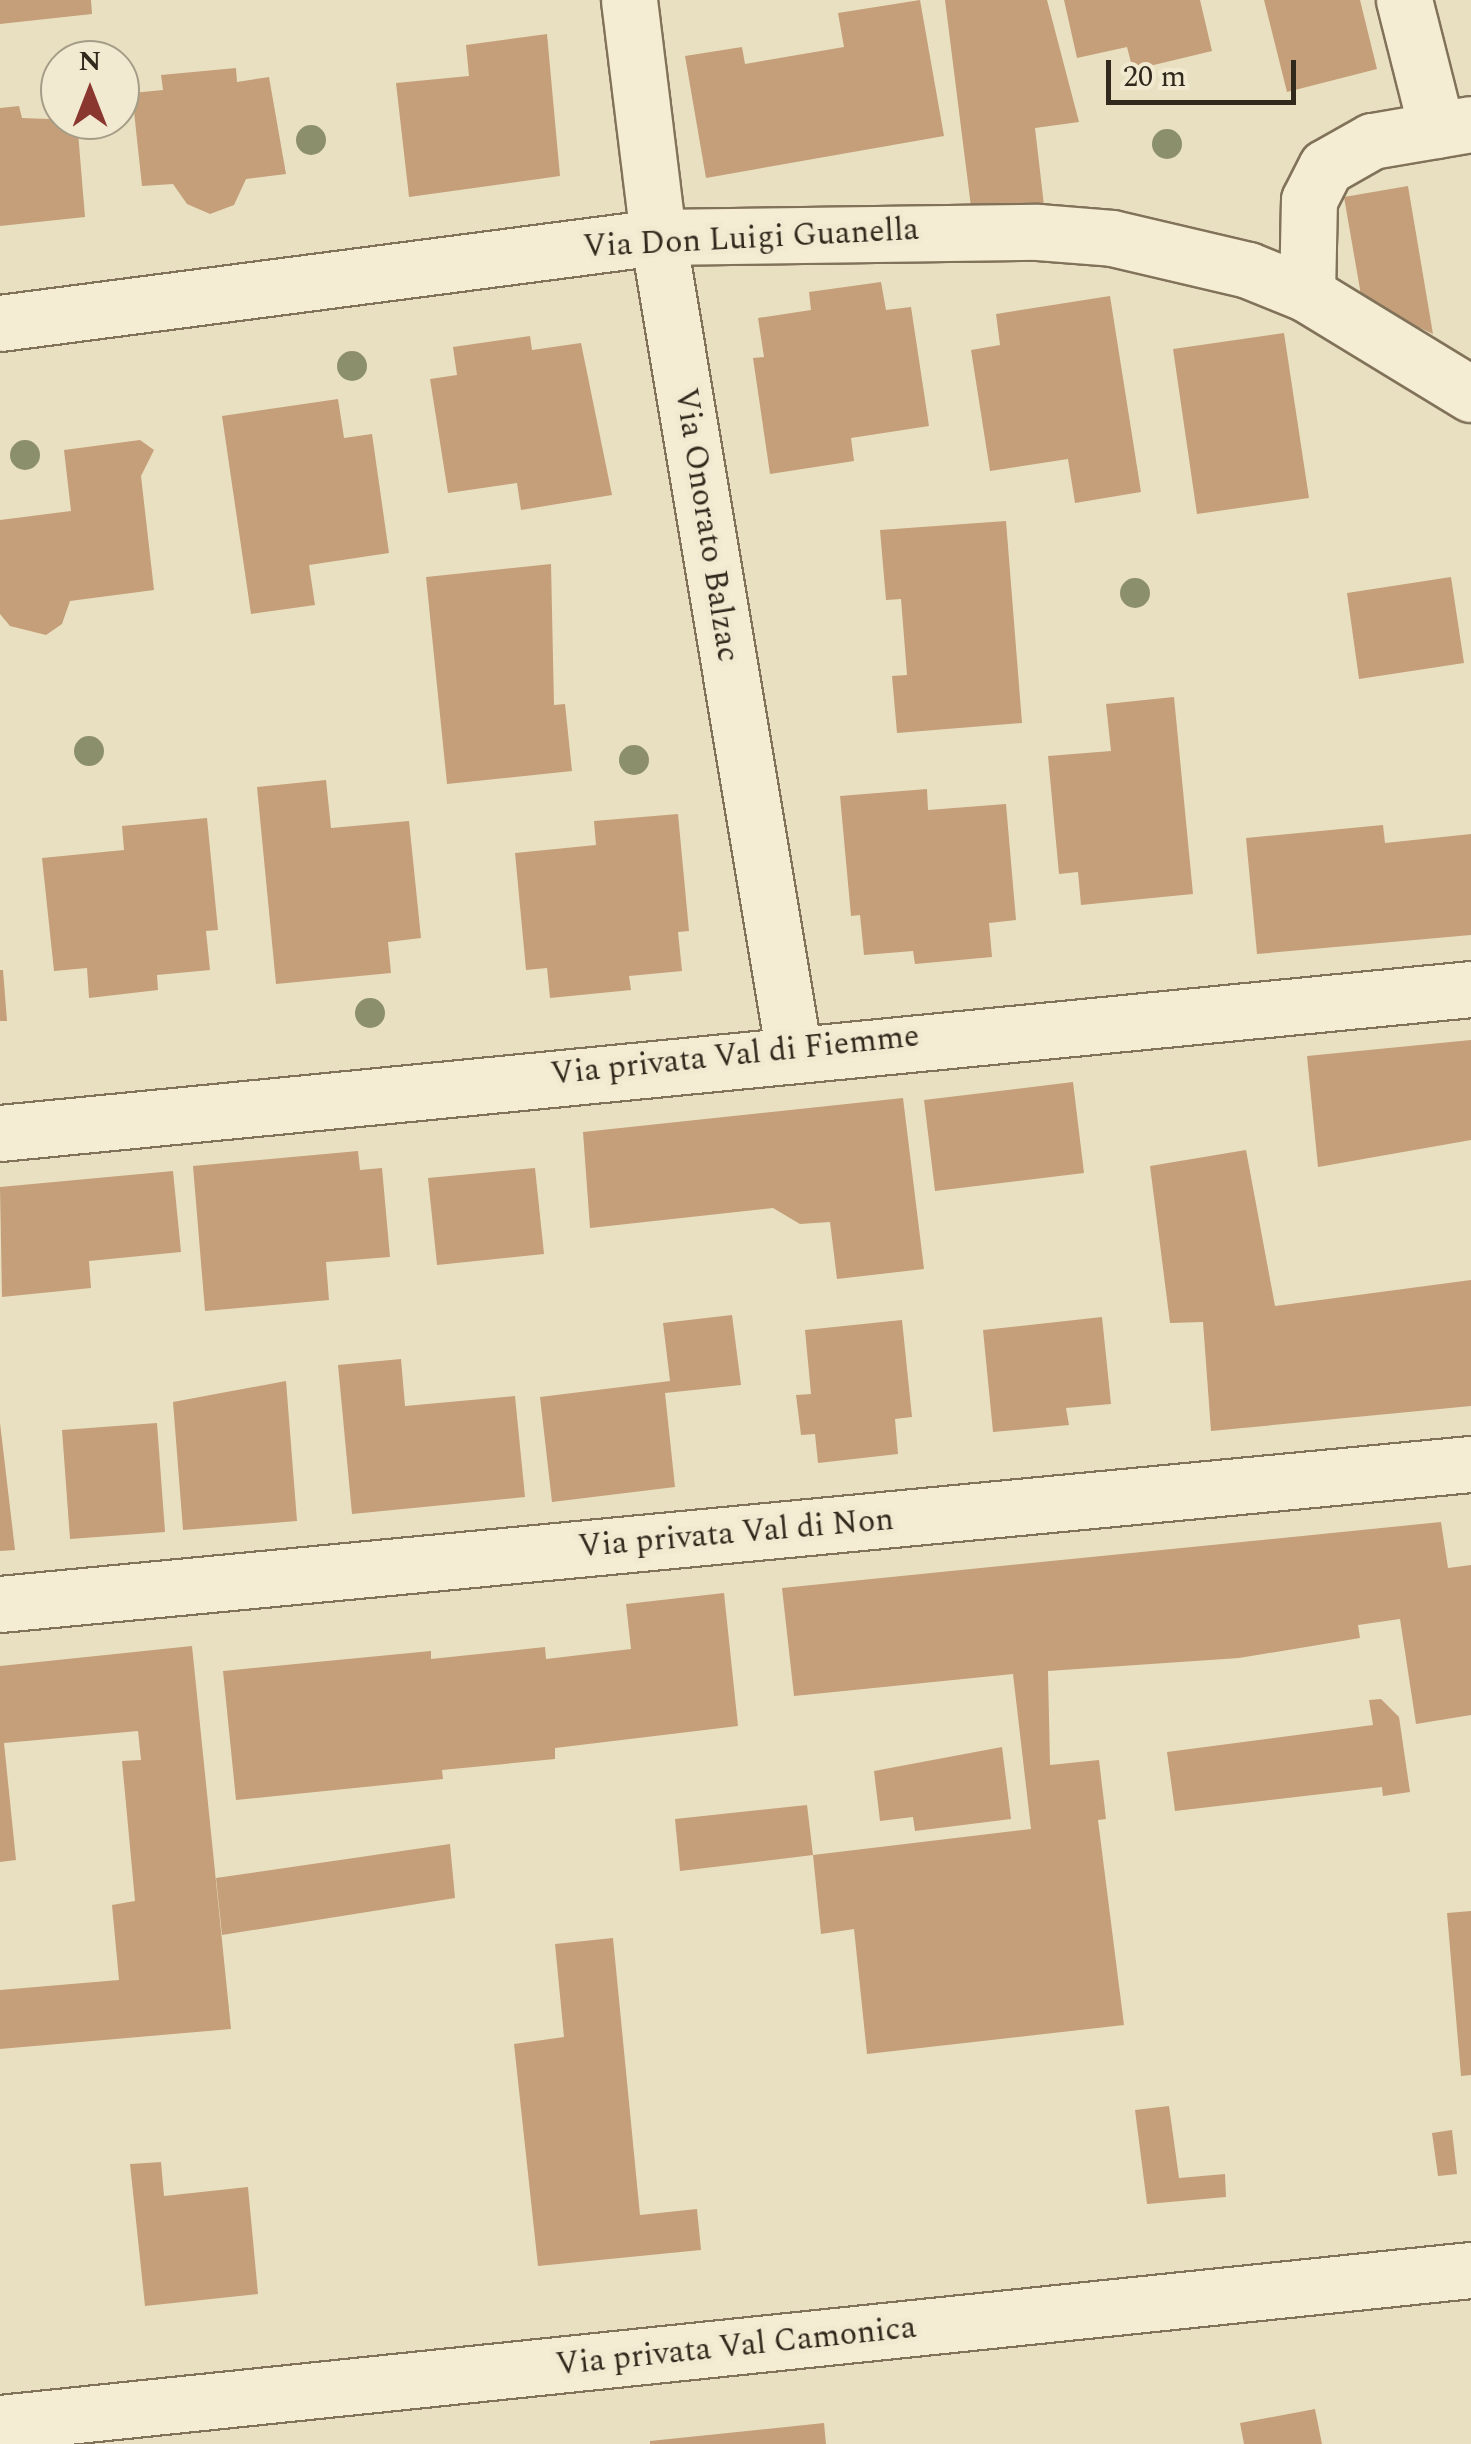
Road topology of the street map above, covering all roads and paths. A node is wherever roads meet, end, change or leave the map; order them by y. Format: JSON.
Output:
{"nodes":[{"id":1,"x":629,"y":0,"type":"edge"},
{"id":2,"x":1404,"y":0,"type":"edge"},
{"id":3,"x":1454,"y":127,"type":"edge"},
{"id":4,"x":658,"y":237,"type":"junction"},
{"id":5,"x":1306,"y":294,"type":"junction"},
{"id":6,"x":0,"y":323,"type":"edge"},
{"id":7,"x":1471,"y":394,"type":"edge"},
{"id":8,"x":1471,"y":989,"type":"edge"},
{"id":9,"x":794,"y":1048,"type":"junction"},
{"id":10,"x":0,"y":1133,"type":"edge"},
{"id":11,"x":1471,"y":1464,"type":"edge"},
{"id":12,"x":0,"y":1604,"type":"edge"},
{"id":13,"x":1471,"y":2270,"type":"edge"},
{"id":14,"x":0,"y":2424,"type":"edge"}],
"edges":[{"from":1,"to":4,"type":"street","name":"Via Onorato Balzac"},
{"from":2,"to":3,"type":"street"},
{"from":3,"to":5,"type":"street"},
{"from":4,"to":5,"type":"street","name":"Via Don Luigi Guanella"},
{"from":4,"to":6,"type":"street","name":"Via Don Luigi Guanella"},
{"from":4,"to":9,"type":"street","name":"Via Onorato Balzac"},
{"from":5,"to":7,"type":"street","name":"Via Don Luigi Guanella"},
{"from":8,"to":9,"type":"street","name":"Via privata Val di Fiemme"},
{"from":9,"to":10,"type":"street","name":"Via privata Val di Fiemme"},
{"from":11,"to":12,"type":"street","name":"Via privata Val di Non"},
{"from":13,"to":14,"type":"street","name":"Via privata Val Camonica"}]}
